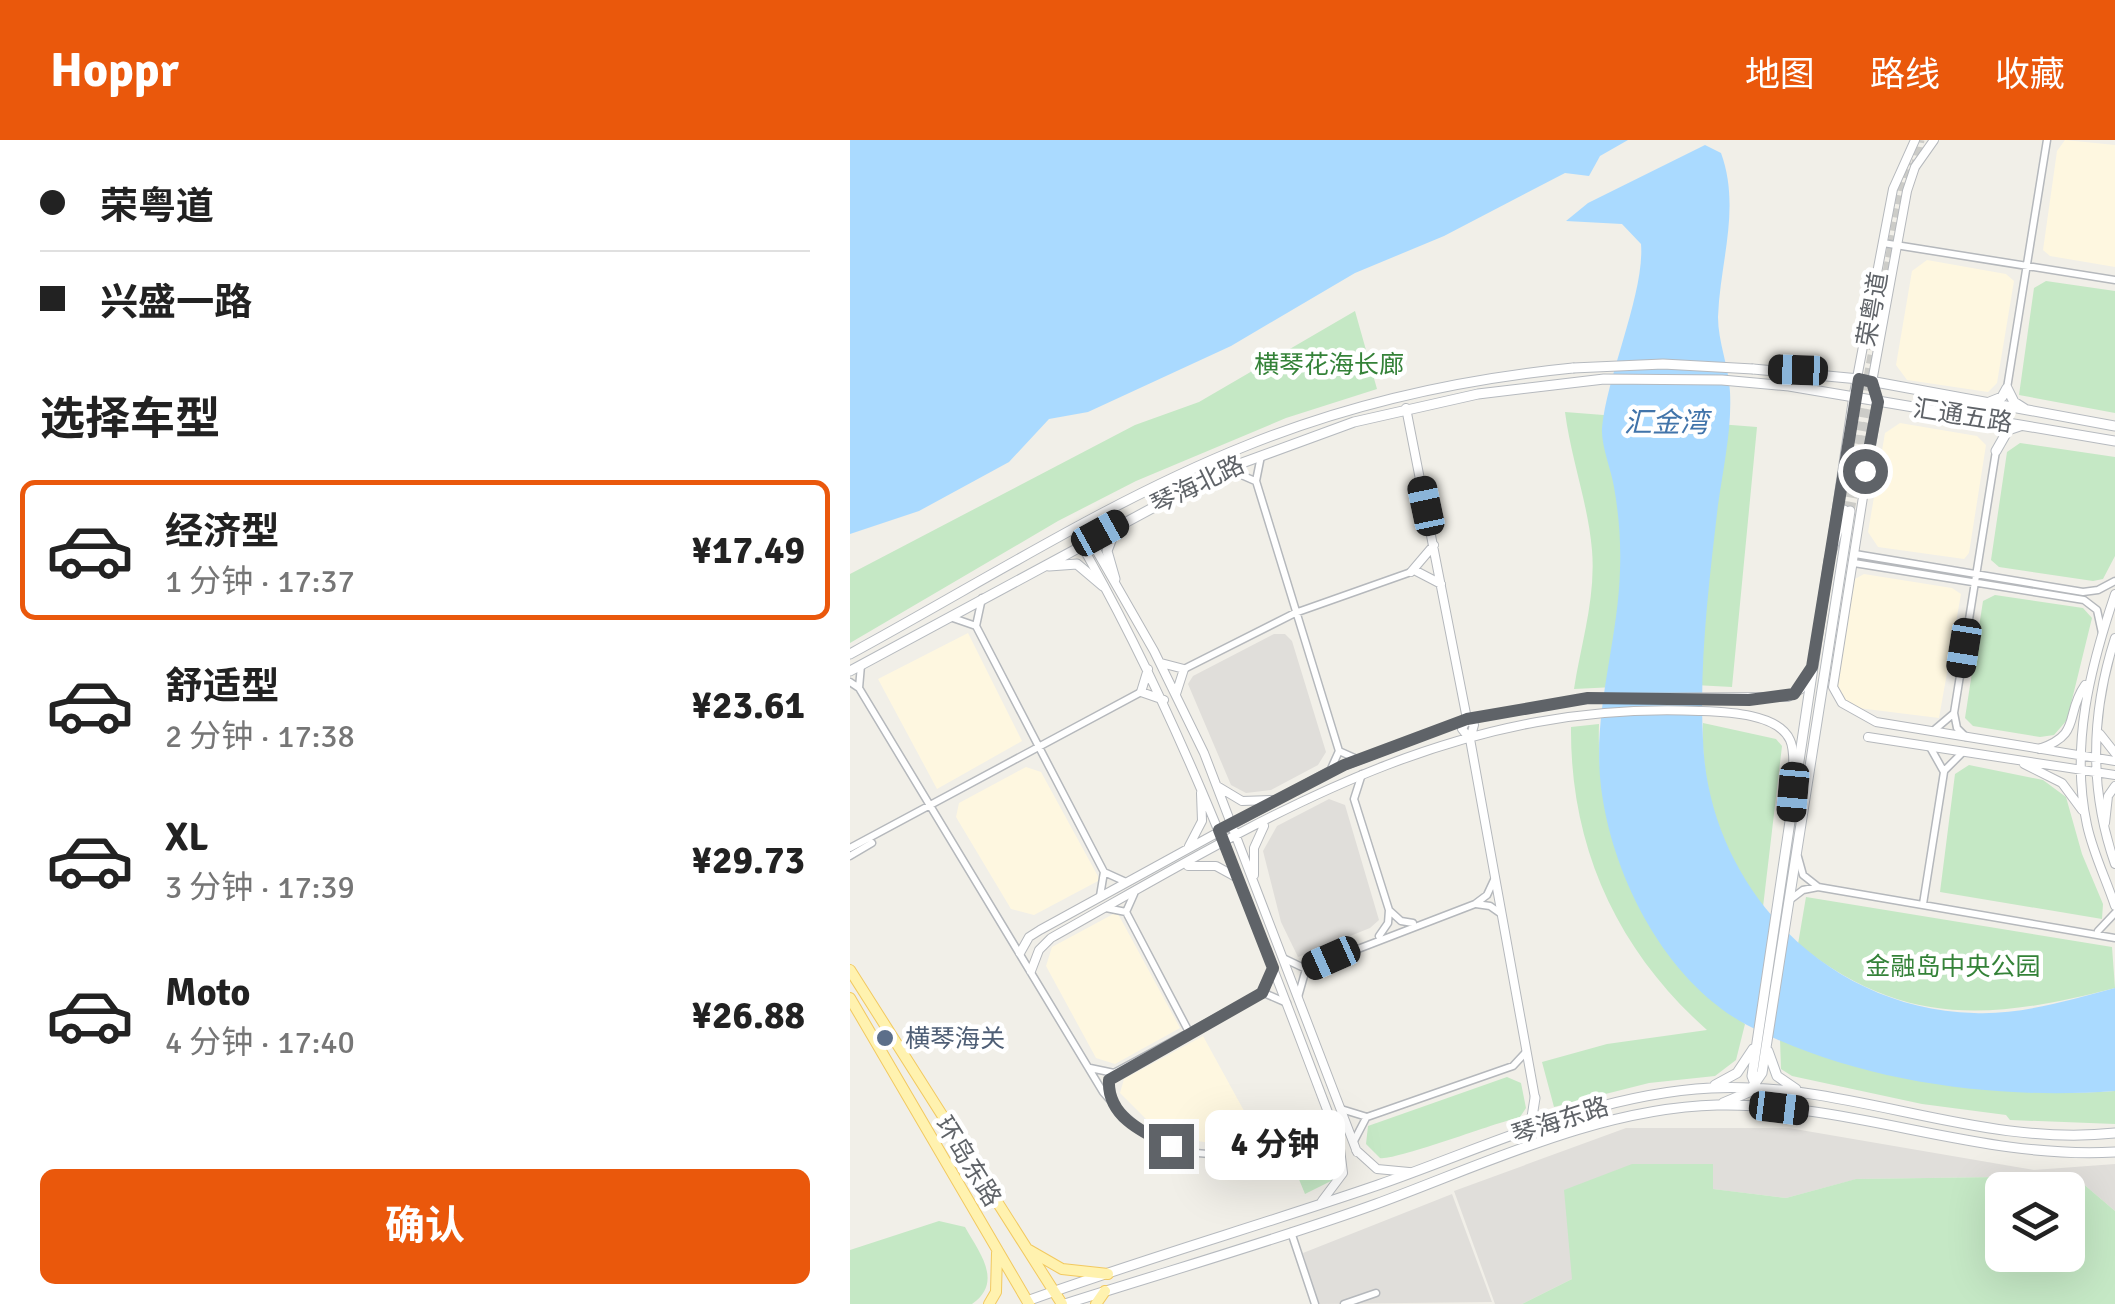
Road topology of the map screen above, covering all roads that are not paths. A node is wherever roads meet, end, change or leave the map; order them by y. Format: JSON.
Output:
{"nodes":[{"id":1,"x":1915,"y":140,"type":"edge"},
{"id":2,"x":1934,"y":140,"type":"edge"},
{"id":3,"x":2047,"y":140,"type":"edge"},
{"id":4,"x":1884,"y":243,"type":"junction"},
{"id":5,"x":1897,"y":246,"type":"junction"},
{"id":6,"x":2026,"y":266,"type":"junction"},
{"id":7,"x":2115,"y":280,"type":"edge"},
{"id":8,"x":1753,"y":369,"type":"joint"},
{"id":9,"x":1859,"y":379,"type":"junction"},
{"id":10,"x":1752,"y":382,"type":"joint"},
{"id":11,"x":1872,"y":382,"type":"junction"},
{"id":12,"x":2007,"y":388,"type":"junction"},
{"id":13,"x":1853,"y":400,"type":"junction"},
{"id":14,"x":1878,"y":402,"type":"junction"},
{"id":15,"x":1984,"y":403,"type":"junction"},
{"id":16,"x":1406,"y":408,"type":"junction"},
{"id":17,"x":2032,"y":412,"type":"junction"},
{"id":18,"x":1982,"y":418,"type":"junction"},
{"id":19,"x":2026,"y":425,"type":"junction"},
{"id":20,"x":2115,"y":426,"type":"edge"},
{"id":21,"x":2114,"y":441,"type":"edge"},
{"id":22,"x":1996,"y":451,"type":"junction"},
{"id":23,"x":1262,"y":454,"type":"junction"},
{"id":24,"x":1223,"y":470,"type":"junction"},
{"id":25,"x":1256,"y":482,"type":"junction"},
{"id":26,"x":1118,"y":524,"type":"junction"},
{"id":27,"x":1078,"y":530,"type":"junction"},
{"id":28,"x":1085,"y":542,"type":"junction"},
{"id":29,"x":1434,"y":545,"type":"junction"},
{"id":30,"x":1851,"y":559,"type":"junction"},
{"id":31,"x":1829,"y":560,"type":"junction"},
{"id":32,"x":1036,"y":568,"type":"junction"},
{"id":33,"x":1411,"y":572,"type":"junction"},
{"id":34,"x":1976,"y":578,"type":"junction"},
{"id":35,"x":1115,"y":579,"type":"junction"},
{"id":36,"x":2115,"y":582,"type":"edge"},
{"id":37,"x":1441,"y":584,"type":"junction"},
{"id":38,"x":1103,"y":586,"type":"junction"},
{"id":39,"x":2115,"y":594,"type":"edge"},
{"id":40,"x":982,"y":598,"type":"junction"},
{"id":41,"x":1295,"y":613,"type":"junction"},
{"id":42,"x":948,"y":617,"type":"junction"},
{"id":43,"x":976,"y":626,"type":"junction"},
{"id":44,"x":2102,"y":632,"type":"junction"},
{"id":45,"x":2115,"y":638,"type":"edge"},
{"id":46,"x":850,"y":654,"type":"edge"},
{"id":47,"x":1160,"y":663,"type":"junction"},
{"id":48,"x":861,"y":665,"type":"junction"},
{"id":49,"x":1812,"y":667,"type":"junction"},
{"id":50,"x":1148,"y":669,"type":"junction"},
{"id":51,"x":1184,"y":669,"type":"junction"},
{"id":52,"x":850,"y":671,"type":"edge"},
{"id":53,"x":2088,"y":681,"type":"junction"},
{"id":54,"x":850,"y":682,"type":"edge"},
{"id":55,"x":859,"y":688,"type":"junction"},
{"id":56,"x":1140,"y":692,"type":"junction"},
{"id":57,"x":1176,"y":694,"type":"junction"},
{"id":58,"x":1164,"y":700,"type":"junction"},
{"id":59,"x":1954,"y":713,"type":"junction"},
{"id":60,"x":1467,"y":719,"type":"junction"},
{"id":61,"x":2098,"y":725,"type":"junction"},
{"id":62,"x":1922,"y":730,"type":"junction"},
{"id":63,"x":1868,"y":737,"type":"dead end"},
{"id":64,"x":1470,"y":738,"type":"junction"},
{"id":65,"x":1968,"y":738,"type":"junction"},
{"id":66,"x":1930,"y":747,"type":"junction"},
{"id":67,"x":1040,"y":748,"type":"junction"},
{"id":68,"x":2036,"y":750,"type":"junction"},
{"id":69,"x":1339,"y":751,"type":"junction"},
{"id":70,"x":1963,"y":752,"type":"junction"},
{"id":71,"x":2115,"y":753,"type":"edge"},
{"id":72,"x":2081,"y":756,"type":"junction"},
{"id":73,"x":2096,"y":758,"type":"junction"},
{"id":74,"x":1358,"y":759,"type":"junction"},
{"id":75,"x":2016,"y":760,"type":"junction"},
{"id":76,"x":2115,"y":762,"type":"edge"},
{"id":77,"x":1367,"y":770,"type":"junction"},
{"id":78,"x":2081,"y":770,"type":"junction"},
{"id":79,"x":1330,"y":772,"type":"junction"},
{"id":80,"x":1944,"y":772,"type":"junction"},
{"id":81,"x":2096,"y":772,"type":"junction"},
{"id":82,"x":2115,"y":775,"type":"edge"},
{"id":83,"x":1200,"y":779,"type":"junction"},
{"id":84,"x":1216,"y":786,"type":"junction"},
{"id":85,"x":2115,"y":786,"type":"edge"},
{"id":86,"x":1326,"y":789,"type":"junction"},
{"id":87,"x":1793,"y":792,"type":"junction"},
{"id":88,"x":1354,"y":799,"type":"junction"},
{"id":89,"x":1277,"y":800,"type":"junction"},
{"id":90,"x":930,"y":808,"type":"junction"},
{"id":91,"x":2085,"y":814,"type":"junction"},
{"id":92,"x":1266,"y":822,"type":"junction"},
{"id":93,"x":1232,"y":824,"type":"junction"},
{"id":94,"x":1219,"y":830,"type":"junction"},
{"id":95,"x":2104,"y":832,"type":"junction"},
{"id":96,"x":881,"y":836,"type":"junction"},
{"id":97,"x":1237,"y":838,"type":"junction"},
{"id":98,"x":1225,"y":844,"type":"junction"},
{"id":99,"x":850,"y":848,"type":"edge"},
{"id":100,"x":1188,"y":848,"type":"junction"},
{"id":101,"x":850,"y":856,"type":"edge"},
{"id":102,"x":1798,"y":856,"type":"junction"},
{"id":103,"x":2115,"y":864,"type":"edge"},
{"id":104,"x":1184,"y":866,"type":"junction"},
{"id":105,"x":1104,"y":872,"type":"junction"},
{"id":106,"x":1238,"y":878,"type":"junction"},
{"id":107,"x":1494,"y":880,"type":"junction"},
{"id":108,"x":1127,"y":882,"type":"junction"},
{"id":109,"x":1254,"y":884,"type":"junction"},
{"id":110,"x":1818,"y":887,"type":"junction"},
{"id":111,"x":1134,"y":894,"type":"junction"},
{"id":112,"x":1100,"y":896,"type":"junction"},
{"id":113,"x":1791,"y":899,"type":"junction"},
{"id":114,"x":1475,"y":904,"type":"junction"},
{"id":115,"x":1924,"y":904,"type":"junction"},
{"id":116,"x":1106,"y":908,"type":"junction"},
{"id":117,"x":1389,"y":910,"type":"junction"},
{"id":118,"x":2115,"y":910,"type":"edge"},
{"id":119,"x":1126,"y":912,"type":"junction"},
{"id":120,"x":1500,"y":913,"type":"junction"},
{"id":121,"x":1417,"y":923,"type":"junction"},
{"id":122,"x":2097,"y":932,"type":"junction"},
{"id":123,"x":2115,"y":938,"type":"edge"},
{"id":124,"x":1377,"y":939,"type":"junction"},
{"id":125,"x":1020,"y":954,"type":"junction"},
{"id":126,"x":1282,"y":957,"type":"junction"},
{"id":127,"x":1273,"y":968,"type":"junction"},
{"id":128,"x":1306,"y":969,"type":"junction"},
{"id":129,"x":850,"y":970,"type":"edge"},
{"id":130,"x":1031,"y":971,"type":"junction"},
{"id":131,"x":1262,"y":993,"type":"junction"},
{"id":132,"x":850,"y":998,"type":"edge"},
{"id":133,"x":1298,"y":998,"type":"junction"},
{"id":134,"x":1287,"y":1003,"type":"junction"},
{"id":135,"x":1189,"y":1032,"type":"junction"},
{"id":136,"x":1756,"y":1042,"type":"junction"},
{"id":137,"x":1768,"y":1044,"type":"junction"},
{"id":138,"x":1526,"y":1052,"type":"junction"},
{"id":139,"x":1513,"y":1066,"type":"junction"},
{"id":140,"x":1089,"y":1068,"type":"junction"},
{"id":141,"x":1530,"y":1072,"type":"junction"},
{"id":142,"x":1114,"y":1073,"type":"junction"},
{"id":143,"x":1754,"y":1088,"type":"junction"},
{"id":144,"x":1705,"y":1089,"type":"junction"},
{"id":145,"x":1693,"y":1090,"type":"junction"},
{"id":146,"x":1807,"y":1094,"type":"junction"},
{"id":147,"x":1535,"y":1098,"type":"junction"},
{"id":148,"x":1110,"y":1101,"type":"junction"},
{"id":149,"x":1694,"y":1106,"type":"junction"},
{"id":150,"x":1716,"y":1106,"type":"junction"},
{"id":151,"x":1340,"y":1108,"type":"junction"},
{"id":152,"x":1800,"y":1110,"type":"junction"},
{"id":153,"x":1328,"y":1114,"type":"junction"},
{"id":154,"x":1367,"y":1117,"type":"junction"},
{"id":155,"x":1558,"y":1120,"type":"junction"},
{"id":156,"x":2115,"y":1133,"type":"edge"},
{"id":157,"x":1312,"y":1134,"type":"junction"},
{"id":158,"x":1515,"y":1134,"type":"junction"},
{"id":159,"x":1339,"y":1141,"type":"junction"},
{"id":160,"x":1355,"y":1148,"type":"junction"},
{"id":161,"x":2115,"y":1152,"type":"edge"},
{"id":162,"x":1412,"y":1172,"type":"junction"},
{"id":163,"x":1318,"y":1204,"type":"junction"},
{"id":164,"x":1290,"y":1231,"type":"junction"},
{"id":165,"x":1016,"y":1235,"type":"junction"},
{"id":166,"x":996,"y":1247,"type":"junction"},
{"id":167,"x":1108,"y":1274,"type":"junction"},
{"id":168,"x":1054,"y":1291,"type":"junction"},
{"id":169,"x":1105,"y":1291,"type":"junction"},
{"id":170,"x":1376,"y":1293,"type":"dead end"},
{"id":171,"x":1024,"y":1303,"type":"edge"},
{"id":172,"x":989,"y":1304,"type":"edge"},
{"id":173,"x":1063,"y":1304,"type":"edge"},
{"id":174,"x":1096,"y":1304,"type":"edge"},
{"id":175,"x":1315,"y":1304,"type":"edge"},
{"id":176,"x":1344,"y":1304,"type":"edge"}],
"edges":[{"from":1,"to":4,"type":"street","name":"荣粤道"},
{"from":2,"to":5,"type":"street","name":"荣粤道"},
{"from":3,"to":6,"type":"street"},
{"from":4,"to":5,"type":"street"},
{"from":4,"to":9,"type":"street","name":"荣粤道"},
{"from":5,"to":6,"type":"street"},
{"from":5,"to":11,"type":"street","name":"荣粤道"},
{"from":6,"to":7,"type":"street"},
{"from":6,"to":12,"type":"street"},
{"from":8,"to":9,"type":"main road","name":"汇通五路"},
{"from":8,"to":27,"type":"main road","name":"琴海北路","bridge":true},
{"from":9,"to":11,"type":"main road","name":"汇通五路"},
{"from":9,"to":13,"type":"street","name":"荣粤道"},
{"from":10,"to":13,"type":"main road","name":"汇通五路"},
{"from":10,"to":16,"type":"main road","name":"琴海北路"},
{"from":11,"to":14,"type":"street","name":"荣粤道"},
{"from":11,"to":15,"type":"main road","name":"汇通五路"},
{"from":12,"to":15,"type":"main road"},
{"from":12,"to":17,"type":"main road"},
{"from":13,"to":14,"type":"main road","name":"汇通五路"},
{"from":13,"to":31,"type":"street","name":"荣粤道"},
{"from":14,"to":18,"type":"main road","name":"汇通五路"},
{"from":14,"to":30,"type":"street","name":"荣粤道"},
{"from":15,"to":17,"type":"main road","name":"汇通五路"},
{"from":16,"to":23,"type":"main road","name":"琴海北路"},
{"from":16,"to":29,"type":"street"},
{"from":17,"to":20,"type":"main road","name":"汇通五路"},
{"from":18,"to":19,"type":"main road","name":"汇通五路"},
{"from":18,"to":22,"type":"main road"},
{"from":19,"to":21,"type":"main road","name":"汇通五路"},
{"from":19,"to":22,"type":"main road"},
{"from":22,"to":34,"type":"street"},
{"from":23,"to":24,"type":"main road","name":"琴海北路"},
{"from":23,"to":25,"type":"street"},
{"from":24,"to":25,"type":"street"},
{"from":24,"to":26,"type":"main road","name":"琴海北路"},
{"from":25,"to":41,"type":"street"},
{"from":26,"to":28,"type":"main road","name":"琴海北路"},
{"from":26,"to":35,"type":"main road"},
{"from":27,"to":28,"type":"street"},
{"from":27,"to":46,"type":"main road","name":"琴海北路"},
{"from":28,"to":32,"type":"main road","name":"琴海北路"},
{"from":28,"to":35,"type":"street"},
{"from":28,"to":38,"type":"street"},
{"from":29,"to":33,"type":"street"},
{"from":29,"to":37,"type":"street"},
{"from":30,"to":31,"type":"main road"},
{"from":30,"to":34,"type":"street"},
{"from":30,"to":62,"type":"street","name":"荣粤道"},
{"from":30,"to":102,"type":"main road","name":"荣粤道"},
{"from":31,"to":49,"type":"main road","name":"荣粤道"},
{"from":32,"to":38,"type":"main road"},
{"from":32,"to":40,"type":"main road","name":"琴海北路"},
{"from":33,"to":37,"type":"street"},
{"from":33,"to":41,"type":"street"},
{"from":34,"to":36,"type":"street"},
{"from":34,"to":44,"type":"street"},
{"from":34,"to":59,"type":"street"},
{"from":35,"to":47,"type":"street"},
{"from":37,"to":60,"type":"street"},
{"from":38,"to":50,"type":"street"},
{"from":39,"to":44,"type":"street"},
{"from":40,"to":42,"type":"main road","name":"琴海北路"},
{"from":40,"to":43,"type":"street"},
{"from":41,"to":51,"type":"street"},
{"from":41,"to":69,"type":"street"},
{"from":42,"to":43,"type":"street"},
{"from":42,"to":48,"type":"main road","name":"琴海北路"},
{"from":43,"to":67,"type":"street"},
{"from":44,"to":53,"type":"street"},
{"from":45,"to":61,"type":"street"},
{"from":47,"to":51,"type":"street"},
{"from":47,"to":57,"type":"street"},
{"from":48,"to":52,"type":"main road","name":"琴海北路"},
{"from":48,"to":55,"type":"street"},
{"from":49,"to":60,"type":"street"},
{"from":49,"to":87,"type":"main road","name":"荣粤道"},
{"from":50,"to":56,"type":"street"},
{"from":50,"to":58,"type":"street"},
{"from":51,"to":57,"type":"street"},
{"from":53,"to":68,"type":"street"},
{"from":53,"to":72,"type":"street"},
{"from":54,"to":55,"type":"street"},
{"from":55,"to":90,"type":"street"},
{"from":56,"to":58,"type":"street"},
{"from":56,"to":67,"type":"street"},
{"from":57,"to":84,"type":"street"},
{"from":58,"to":83,"type":"street"},
{"from":59,"to":62,"type":"street"},
{"from":59,"to":65,"type":"street"},
{"from":60,"to":64,"type":"street"},
{"from":60,"to":74,"type":"street"},
{"from":61,"to":71,"type":"street"},
{"from":61,"to":73,"type":"street"},
{"from":62,"to":65,"type":"street"},
{"from":63,"to":66,"type":"street"},
{"from":64,"to":77,"type":"street"},
{"from":64,"to":87,"type":"street"},
{"from":64,"to":107,"type":"street"},
{"from":65,"to":68,"type":"street"},
{"from":66,"to":70,"type":"street"},
{"from":66,"to":80,"type":"street"},
{"from":67,"to":90,"type":"street"},
{"from":67,"to":105,"type":"street"},
{"from":68,"to":72,"type":"street"},
{"from":69,"to":74,"type":"street"},
{"from":69,"to":79,"type":"street"},
{"from":70,"to":75,"type":"street"},
{"from":70,"to":80,"type":"street"},
{"from":72,"to":73,"type":"street"},
{"from":72,"to":78,"type":"street"},
{"from":73,"to":76,"type":"street"},
{"from":73,"to":81,"type":"street"},
{"from":74,"to":79,"type":"street"},
{"from":75,"to":78,"type":"street"},
{"from":75,"to":91,"type":"street"},
{"from":77,"to":86,"type":"street"},
{"from":77,"to":88,"type":"street"},
{"from":78,"to":81,"type":"street"},
{"from":78,"to":91,"type":"street"},
{"from":79,"to":89,"type":"street"},
{"from":80,"to":115,"type":"street"},
{"from":81,"to":82,"type":"street"},
{"from":81,"to":95,"type":"street"},
{"from":83,"to":94,"type":"street"},
{"from":83,"to":100,"type":"street"},
{"from":84,"to":89,"type":"street"},
{"from":84,"to":93,"type":"street"},
{"from":85,"to":95,"type":"street"},
{"from":86,"to":88,"type":"street"},
{"from":86,"to":92,"type":"street"},
{"from":87,"to":136,"type":"main road","name":"荣粤道"},
{"from":88,"to":117,"type":"street"},
{"from":89,"to":93,"type":"street"},
{"from":90,"to":96,"type":"street"},
{"from":90,"to":125,"type":"street"},
{"from":91,"to":118,"type":"street"},
{"from":92,"to":97,"type":"street"},
{"from":92,"to":109,"type":"street"},
{"from":93,"to":94,"type":"street"},
{"from":93,"to":97,"type":"street"},
{"from":94,"to":98,"type":"street"},
{"from":94,"to":100,"type":"street"},
{"from":95,"to":103,"type":"street"},
{"from":96,"to":99,"type":"street"},
{"from":96,"to":101,"type":"street"},
{"from":97,"to":98,"type":"street"},
{"from":97,"to":109,"type":"street"},
{"from":98,"to":104,"type":"street"},
{"from":98,"to":106,"type":"street"},
{"from":100,"to":108,"type":"street"},
{"from":102,"to":110,"type":"street"},
{"from":102,"to":113,"type":"main road","name":"荣粤道"},
{"from":104,"to":106,"type":"street"},
{"from":104,"to":111,"type":"street"},
{"from":105,"to":108,"type":"street"},
{"from":105,"to":112,"type":"street"},
{"from":106,"to":127,"type":"street"},
{"from":107,"to":114,"type":"street"},
{"from":107,"to":120,"type":"street"},
{"from":108,"to":112,"type":"street"},
{"from":109,"to":126,"type":"street"},
{"from":110,"to":113,"type":"street"},
{"from":110,"to":115,"type":"street"},
{"from":111,"to":116,"type":"street"},
{"from":111,"to":119,"type":"street"},
{"from":112,"to":125,"type":"street"},
{"from":113,"to":137,"type":"main road","name":"荣粤道"},
{"from":114,"to":120,"type":"street"},
{"from":114,"to":121,"type":"street"},
{"from":115,"to":122,"type":"street"},
{"from":116,"to":119,"type":"street"},
{"from":116,"to":130,"type":"street"},
{"from":117,"to":121,"type":"street"},
{"from":117,"to":124,"type":"street"},
{"from":118,"to":122,"type":"street"},
{"from":119,"to":135,"type":"street"},
{"from":120,"to":138,"type":"street"},
{"from":121,"to":124,"type":"street"},
{"from":122,"to":123,"type":"street"},
{"from":124,"to":128,"type":"street"},
{"from":125,"to":130,"type":"street"},
{"from":126,"to":128,"type":"street"},
{"from":126,"to":133,"type":"street"},
{"from":127,"to":131,"type":"street"},
{"from":127,"to":134,"type":"street"},
{"from":128,"to":133,"type":"street"},
{"from":129,"to":165,"type":"main road","name":"环岛东路"},
{"from":130,"to":140,"type":"street"},
{"from":131,"to":134,"type":"street"},
{"from":131,"to":135,"type":"street"},
{"from":132,"to":166,"type":"main road","name":"环岛东路"},
{"from":133,"to":151,"type":"street"},
{"from":134,"to":153,"type":"street"},
{"from":135,"to":142,"type":"street"},
{"from":136,"to":143,"type":"main road","name":"荣粤道"},
{"from":136,"to":144,"type":"main road"},
{"from":137,"to":143,"type":"main road","name":"荣粤道"},
{"from":137,"to":146,"type":"main road"},
{"from":138,"to":139,"type":"street"},
{"from":138,"to":141,"type":"street"},
{"from":139,"to":141,"type":"street"},
{"from":139,"to":154,"type":"street"},
{"from":140,"to":142,"type":"street"},
{"from":140,"to":148,"type":"street"},
{"from":141,"to":147,"type":"street"},
{"from":142,"to":148,"type":"street"},
{"from":143,"to":144,"type":"main road","name":"琴海东路"},
{"from":143,"to":146,"type":"main road","name":"琴海东路"},
{"from":143,"to":150,"type":"main road"},
{"from":143,"to":152,"type":"main road"},
{"from":144,"to":145,"type":"main road","name":"琴海东路"},
{"from":145,"to":149,"type":"main road"},
{"from":145,"to":155,"type":"main road","name":"琴海东路"},
{"from":146,"to":156,"type":"main road","name":"琴海东路"},
{"from":147,"to":155,"type":"main road"},
{"from":147,"to":158,"type":"main road"},
{"from":148,"to":157,"type":"street"},
{"from":149,"to":150,"type":"main road","name":"琴海东路"},
{"from":149,"to":164,"type":"main road","name":"琴海东路"},
{"from":150,"to":152,"type":"main road","name":"琴海东路"},
{"from":151,"to":154,"type":"street"},
{"from":151,"to":160,"type":"street"},
{"from":152,"to":161,"type":"main road","name":"琴海东路"},
{"from":153,"to":157,"type":"street"},
{"from":153,"to":159,"type":"street"},
{"from":154,"to":160,"type":"street"},
{"from":155,"to":158,"type":"main road","name":"琴海东路"},
{"from":157,"to":159,"type":"street"},
{"from":158,"to":162,"type":"main road","name":"琴海东路"},
{"from":159,"to":163,"type":"street"},
{"from":160,"to":162,"type":"street"},
{"from":162,"to":163,"type":"main road","name":"琴海东路"},
{"from":163,"to":167,"type":"main road","name":"琴海东路"},
{"from":164,"to":169,"type":"main road","name":"琴海东路"},
{"from":164,"to":175,"type":"street"},
{"from":165,"to":167,"type":"main road"},
{"from":165,"to":168,"type":"main road","name":"环岛东路"},
{"from":166,"to":171,"type":"main road","name":"环岛东路"},
{"from":166,"to":172,"type":"main road"},
{"from":167,"to":168,"type":"main road","name":"琴海东路"},
{"from":168,"to":171,"type":"main road","name":"琴海东路"},
{"from":168,"to":173,"type":"main road","name":"环岛东路"},
{"from":169,"to":173,"type":"main road","name":"琴海东路"},
{"from":169,"to":174,"type":"main road"},
{"from":170,"to":176,"type":"street"}]}
